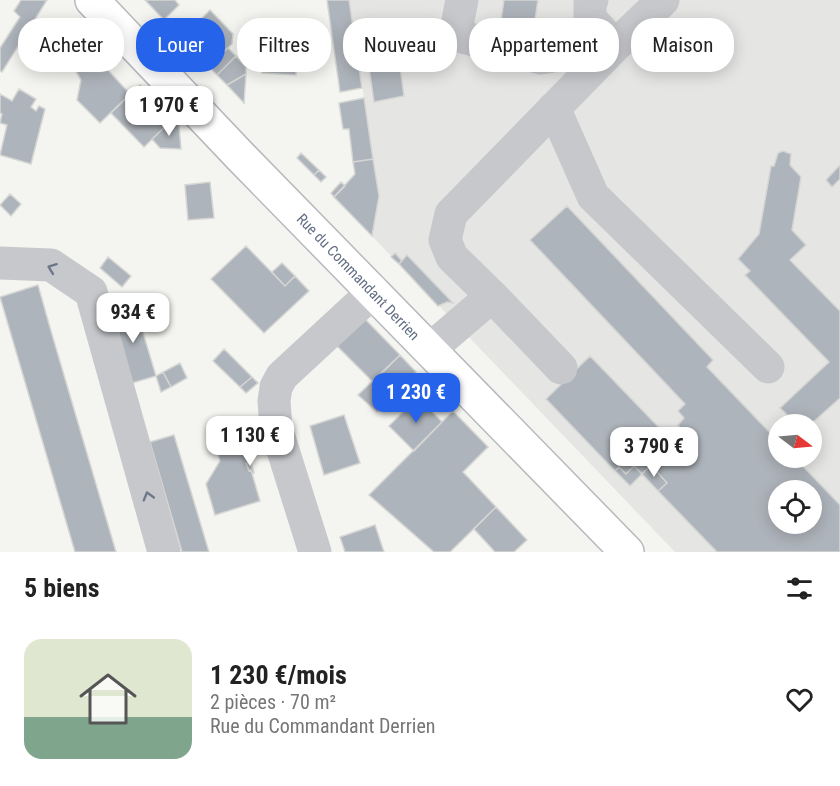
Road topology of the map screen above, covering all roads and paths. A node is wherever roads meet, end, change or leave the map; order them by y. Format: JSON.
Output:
{"nodes":[{"id":1,"x":92,"y":0,"type":"edge"},
{"id":2,"x":462,"y":0,"type":"edge"},
{"id":3,"x":592,"y":0,"type":"edge"},
{"id":4,"x":663,"y":0,"type":"edge"},
{"id":5,"x":590,"y":18,"type":"edge"},
{"id":6,"x":469,"y":39,"type":"edge"},
{"id":7,"x":619,"y":42,"type":"edge"},
{"id":8,"x":589,"y":72,"type":"edge"},
{"id":9,"x":554,"y":108,"type":"junction"},
{"id":10,"x":0,"y":263,"type":"edge"},
{"id":11,"x":371,"y":290,"type":"junction"},
{"id":12,"x":492,"y":296,"type":"junction"},
{"id":13,"x":429,"y":350,"type":"junction"},
{"id":14,"x":768,"y":367,"type":"dead end"},
{"id":15,"x":561,"y":368,"type":"dead end"},
{"id":16,"x":164,"y":552,"type":"edge"},
{"id":17,"x":315,"y":552,"type":"edge"},
{"id":18,"x":627,"y":552,"type":"edge"}],
"edges":[{"from":1,"to":11,"type":"main road","name":"Rue du Commandant Derrien"},
{"from":2,"to":6,"type":"street"},
{"from":3,"to":5,"type":"street"},
{"from":4,"to":7,"type":"street"},
{"from":8,"to":9,"type":"street"},
{"from":9,"to":12,"type":"street"},
{"from":9,"to":14,"type":"street"},
{"from":16,"to":10,"type":"street","one_way":true},
{"from":11,"to":13,"type":"main road","name":"Rue du Commandant Derrien"},
{"from":11,"to":17,"type":"street"},
{"from":12,"to":13,"type":"street"},
{"from":12,"to":15,"type":"street"},
{"from":13,"to":18,"type":"main road","name":"Rue du Commandant Derrien"}]}
